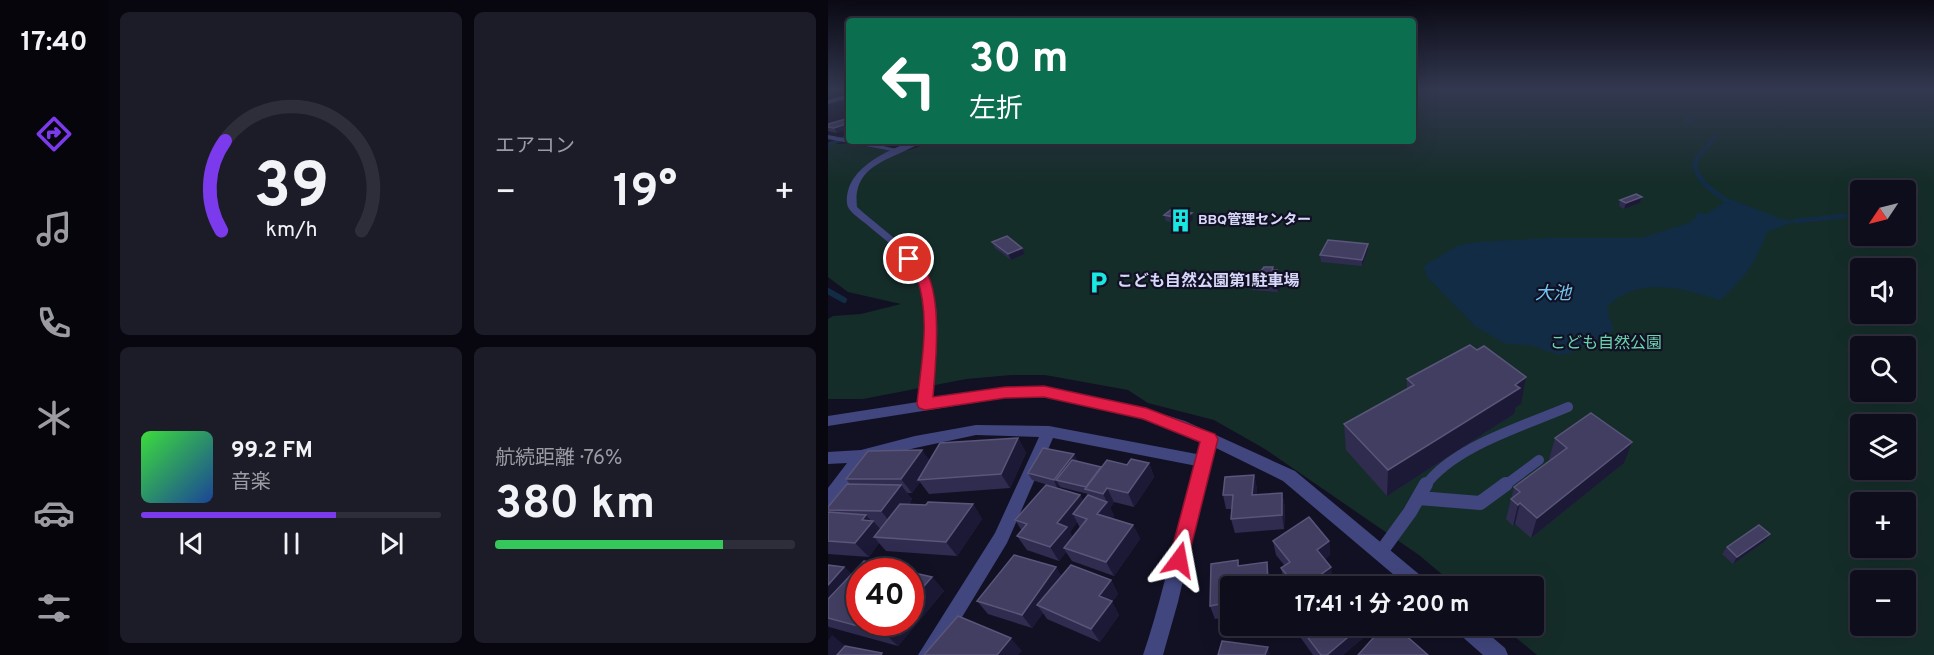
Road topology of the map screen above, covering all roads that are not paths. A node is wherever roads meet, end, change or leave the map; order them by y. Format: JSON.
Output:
{"nodes":[{"id":1,"x":859,"y":144,"type":"edge"},
{"id":2,"x":912,"y":144,"type":"edge"},
{"id":3,"x":897,"y":150,"type":"junction"},
{"id":4,"x":925,"y":404,"type":"junction"},
{"id":5,"x":1568,"y":407,"type":"dead end"},
{"id":6,"x":828,"y":421,"type":"edge"},
{"id":7,"x":1049,"y":432,"type":"junction"},
{"id":8,"x":1209,"y":439,"type":"junction"},
{"id":9,"x":861,"y":456,"type":"junction"},
{"id":10,"x":828,"y":458,"type":"edge"},
{"id":11,"x":1539,"y":460,"type":"dead end"},
{"id":12,"x":1202,"y":461,"type":"junction"},
{"id":13,"x":1419,"y":498,"type":"junction"},
{"id":14,"x":828,"y":500,"type":"edge"},
{"id":15,"x":1381,"y":552,"type":"junction"},
{"id":16,"x":1409,"y":576,"type":"edge"},
{"id":17,"x":1474,"y":636,"type":"edge"},
{"id":18,"x":1489,"y":652,"type":"edge"},
{"id":19,"x":928,"y":655,"type":"edge"},
{"id":20,"x":1153,"y":655,"type":"edge"}],
"edges":[{"from":1,"to":3,"type":"street"},
{"from":2,"to":3,"type":"street"},
{"from":3,"to":4,"type":"street"},
{"from":4,"to":6,"type":"street"},
{"from":4,"to":8,"type":"street"},
{"from":5,"to":13,"type":"lane"},
{"from":7,"to":9,"type":"street"},
{"from":7,"to":12,"type":"street"},
{"from":7,"to":19,"type":"street"},
{"from":8,"to":12,"type":"street"},
{"from":8,"to":15,"type":"street"},
{"from":9,"to":10,"type":"street"},
{"from":9,"to":14,"type":"street"},
{"from":11,"to":13,"type":"lane"},
{"from":12,"to":20,"type":"street"},
{"from":13,"to":15,"type":"lane"},
{"from":15,"to":16,"type":"street"},
{"from":17,"to":18,"type":"street"}]}
